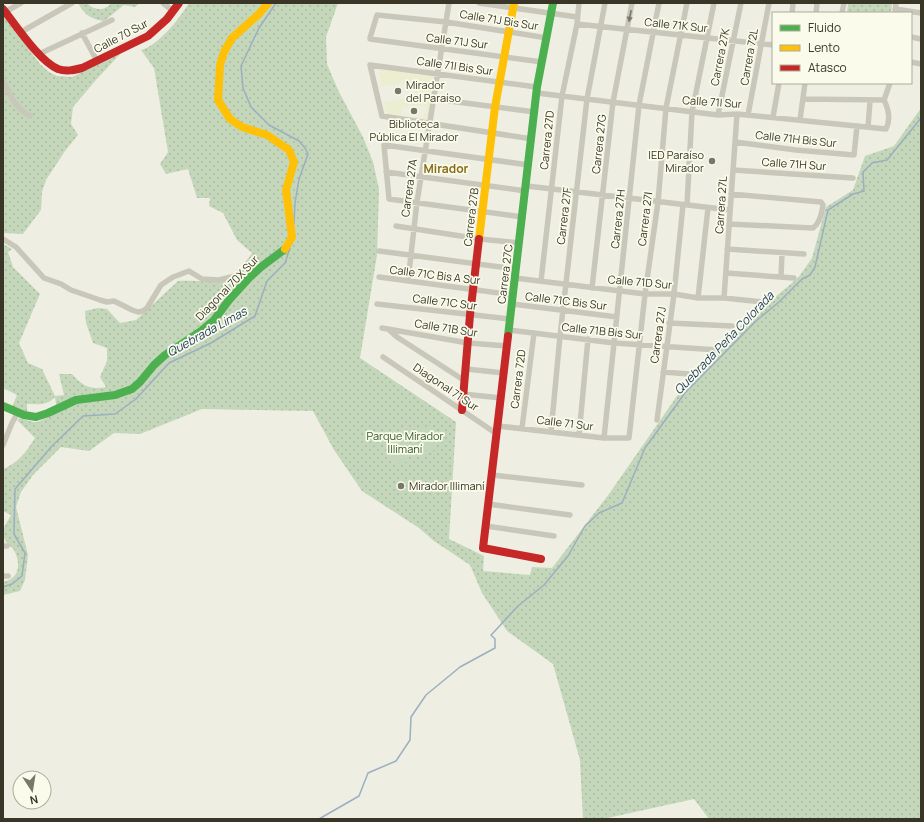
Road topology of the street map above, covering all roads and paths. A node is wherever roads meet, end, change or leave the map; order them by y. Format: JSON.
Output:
{"nodes":[{"id":1,"x":21,"y":3,"type":"edge"},
{"id":2,"x":72,"y":3,"type":"edge"},
{"id":3,"x":163,"y":3,"type":"edge"},
{"id":4,"x":179,"y":3,"type":"edge"},
{"id":5,"x":268,"y":3,"type":"edge"},
{"id":6,"x":449,"y":3,"type":"edge"},
{"id":7,"x":479,"y":3,"type":"edge"},
{"id":8,"x":553,"y":3,"type":"edge"},
{"id":9,"x":579,"y":3,"type":"edge"},
{"id":10,"x":605,"y":3,"type":"edge"},
{"id":11,"x":632,"y":3,"type":"edge"},
{"id":12,"x":659,"y":3,"type":"edge"},
{"id":13,"x":687,"y":3,"type":"edge"},
{"id":14,"x":714,"y":3,"type":"edge"},
{"id":15,"x":741,"y":3,"type":"edge"},
{"id":16,"x":769,"y":3,"type":"edge"},
{"id":17,"x":514,"y":5,"type":"edge"},
{"id":18,"x":895,"y":8,"type":"edge"},
{"id":19,"x":4,"y":10,"type":"edge"},
{"id":20,"x":173,"y":11,"type":"junction"},
{"id":21,"x":551,"y":13,"type":"junction"},
{"id":22,"x":921,"y":13,"type":"edge"},
{"id":23,"x":576,"y":17,"type":"junction"},
{"id":24,"x":112,"y":20,"type":"dead end"},
{"id":25,"x":446,"y":22,"type":"junction"},
{"id":26,"x":577,"y":24,"type":"junction"},
{"id":27,"x":601,"y":27,"type":"junction"},
{"id":28,"x":627,"y":30,"type":"junction"},
{"id":29,"x":509,"y":31,"type":"junction"},
{"id":30,"x":21,"y":32,"type":"junction"},
{"id":31,"x":653,"y":32,"type":"junction"},
{"id":32,"x":82,"y":33,"type":"junction"},
{"id":33,"x":680,"y":35,"type":"junction"},
{"id":34,"x":547,"y":38,"type":"junction"},
{"id":35,"x":706,"y":38,"type":"junction"},
{"id":36,"x":370,"y":40,"type":"joint"},
{"id":37,"x":734,"y":41,"type":"junction"},
{"id":38,"x":761,"y":44,"type":"junction"},
{"id":39,"x":772,"y":45,"type":"edge"},
{"id":40,"x":441,"y":49,"type":"junction"},
{"id":41,"x":39,"y":54,"type":"junction"},
{"id":42,"x":505,"y":57,"type":"junction"},
{"id":43,"x":97,"y":61,"type":"junction"},
{"id":44,"x":542,"y":62,"type":"junction"},
{"id":45,"x":437,"y":74,"type":"junction"},
{"id":46,"x":3,"y":81,"type":"edge"},
{"id":47,"x":500,"y":82,"type":"junction"},
{"id":48,"x":779,"y":84,"type":"edge"},
{"id":49,"x":805,"y":84,"type":"edge"},
{"id":50,"x":890,"y":84,"type":"edge"},
{"id":51,"x":537,"y":90,"type":"junction"},
{"id":52,"x":562,"y":96,"type":"junction"},
{"id":53,"x":434,"y":99,"type":"junction"},
{"id":54,"x":587,"y":99,"type":"junction"},
{"id":55,"x":803,"y":99,"type":"junction"},
{"id":56,"x":884,"y":100,"type":"junction"},
{"id":57,"x":870,"y":101,"type":"junction"},
{"id":58,"x":613,"y":102,"type":"junction"},
{"id":59,"x":639,"y":105,"type":"junction"},
{"id":60,"x":496,"y":107,"type":"junction"},
{"id":61,"x":666,"y":108,"type":"junction"},
{"id":62,"x":535,"y":112,"type":"junction"},
{"id":63,"x":692,"y":112,"type":"junction"},
{"id":64,"x":737,"y":114,"type":"junction"},
{"id":65,"x":718,"y":115,"type":"junction"},
{"id":66,"x":748,"y":115,"type":"junction"},
{"id":67,"x":30,"y":116,"type":"dead end"},
{"id":68,"x":772,"y":117,"type":"junction"},
{"id":69,"x":800,"y":120,"type":"junction"},
{"id":70,"x":429,"y":124,"type":"junction"},
{"id":71,"x":856,"y":126,"type":"junction"},
{"id":72,"x":868,"y":127,"type":"junction"},
{"id":73,"x":492,"y":133,"type":"junction"},
{"id":74,"x":532,"y":139,"type":"junction"},
{"id":75,"x":735,"y":142,"type":"junction"},
{"id":76,"x":425,"y":151,"type":"junction"},
{"id":77,"x":489,"y":160,"type":"junction"},
{"id":78,"x":529,"y":165,"type":"junction"},
{"id":79,"x":733,"y":170,"type":"junction"},
{"id":80,"x":386,"y":172,"type":"junction"},
{"id":81,"x":421,"y":176,"type":"junction"},
{"id":82,"x":853,"y":178,"type":"dead end"},
{"id":83,"x":486,"y":186,"type":"junction"},
{"id":84,"x":526,"y":188,"type":"junction"},
{"id":85,"x":552,"y":188,"type":"junction"},
{"id":86,"x":577,"y":191,"type":"junction"},
{"id":87,"x":731,"y":194,"type":"junction"},
{"id":88,"x":603,"y":195,"type":"junction"},
{"id":89,"x":630,"y":198,"type":"junction"},
{"id":90,"x":417,"y":202,"type":"junction"},
{"id":91,"x":658,"y":202,"type":"junction"},
{"id":92,"x":685,"y":205,"type":"junction"},
{"id":93,"x":708,"y":208,"type":"junction"},
{"id":94,"x":730,"y":210,"type":"junction"},
{"id":95,"x":483,"y":212,"type":"junction"},
{"id":96,"x":523,"y":216,"type":"junction"},
{"id":97,"x":729,"y":224,"type":"junction"},
{"id":98,"x":396,"y":226,"type":"dead end"},
{"id":99,"x":414,"y":229,"type":"junction"},
{"id":100,"x":3,"y":239,"type":"edge"},
{"id":101,"x":480,"y":239,"type":"junction"},
{"id":102,"x":520,"y":243,"type":"junction"},
{"id":103,"x":727,"y":249,"type":"junction"},
{"id":104,"x":380,"y":250,"type":"dead end"},
{"id":105,"x":782,"y":253,"type":"junction"},
{"id":106,"x":804,"y":254,"type":"dead end"},
{"id":107,"x":411,"y":255,"type":"junction"},
{"id":108,"x":477,"y":264,"type":"junction"},
{"id":109,"x":516,"y":269,"type":"junction"},
{"id":110,"x":726,"y":273,"type":"junction"},
{"id":111,"x":250,"y":277,"type":"junction"},
{"id":112,"x":379,"y":277,"type":"dead end"},
{"id":113,"x":781,"y":277,"type":"junction"},
{"id":114,"x":515,"y":278,"type":"junction"},
{"id":115,"x":794,"y":278,"type":"dead end"},
{"id":116,"x":408,"y":281,"type":"junction"},
{"id":117,"x":541,"y":281,"type":"junction"},
{"id":118,"x":566,"y":284,"type":"junction"},
{"id":119,"x":592,"y":288,"type":"junction"},
{"id":120,"x":474,"y":290,"type":"junction"},
{"id":121,"x":620,"y":291,"type":"junction"},
{"id":122,"x":646,"y":294,"type":"junction"},
{"id":123,"x":674,"y":294,"type":"junction"},
{"id":124,"x":513,"y":295,"type":"junction"},
{"id":125,"x":698,"y":298,"type":"junction"},
{"id":126,"x":724,"y":298,"type":"junction"},
{"id":127,"x":763,"y":302,"type":"dead end"},
{"id":128,"x":378,"y":304,"type":"dead end"},
{"id":129,"x":512,"y":304,"type":"junction"},
{"id":130,"x":564,"y":310,"type":"junction"},
{"id":131,"x":470,"y":315,"type":"junction"},
{"id":132,"x":617,"y":317,"type":"junction"},
{"id":133,"x":510,"y":319,"type":"junction"},
{"id":134,"x":669,"y":323,"type":"junction"},
{"id":135,"x":732,"y":326,"type":"dead end"},
{"id":136,"x":382,"y":328,"type":"dead end"},
{"id":137,"x":390,"y":330,"type":"junction"},
{"id":138,"x":509,"y":330,"type":"junction"},
{"id":139,"x":534,"y":334,"type":"junction"},
{"id":140,"x":560,"y":336,"type":"junction"},
{"id":141,"x":588,"y":339,"type":"junction"},
{"id":142,"x":468,"y":343,"type":"junction"},
{"id":143,"x":614,"y":343,"type":"junction"},
{"id":144,"x":640,"y":345,"type":"junction"},
{"id":145,"x":507,"y":346,"type":"junction"},
{"id":146,"x":666,"y":348,"type":"junction"},
{"id":147,"x":718,"y":350,"type":"dead end"},
{"id":148,"x":383,"y":357,"type":"dead end"},
{"id":149,"x":466,"y":369,"type":"junction"},
{"id":150,"x":663,"y":372,"type":"junction"},
{"id":151,"x":504,"y":373,"type":"junction"},
{"id":152,"x":690,"y":374,"type":"dead end"},
{"id":153,"x":465,"y":381,"type":"junction"},
{"id":154,"x":463,"y":394,"type":"junction"},
{"id":155,"x":501,"y":398,"type":"junction"},
{"id":156,"x":3,"y":406,"type":"edge"},
{"id":157,"x":462,"y":410,"type":"junction"},
{"id":158,"x":17,"y":414,"type":"junction"},
{"id":159,"x":656,"y":420,"type":"dead end"},
{"id":160,"x":522,"y":428,"type":"junction"},
{"id":161,"x":497,"y":430,"type":"junction"},
{"id":162,"x":551,"y":432,"type":"junction"},
{"id":163,"x":579,"y":435,"type":"junction"},
{"id":164,"x":604,"y":438,"type":"junction"},
{"id":165,"x":629,"y":438,"type":"joint"},
{"id":166,"x":3,"y":445,"type":"edge"},
{"id":167,"x":492,"y":475,"type":"junction"},
{"id":168,"x":582,"y":485,"type":"dead end"},
{"id":169,"x":488,"y":504,"type":"junction"},
{"id":170,"x":570,"y":515,"type":"dead end"},
{"id":171,"x":486,"y":526,"type":"junction"},
{"id":172,"x":554,"y":536,"type":"dead end"},
{"id":173,"x":541,"y":559,"type":"dead end"}],
"edges":[{"from":1,"to":19,"type":"street"},
{"from":2,"to":30,"type":"street"},
{"from":3,"to":20,"type":"street"},
{"from":4,"to":20,"type":"street","name":"Calle 70 Sur"},
{"from":5,"to":111,"type":"street","name":"Diagonal 70X Sur"},
{"from":6,"to":25,"type":"street","name":"Carrera 27A"},
{"from":7,"to":17,"type":"street"},
{"from":8,"to":21,"type":"street","name":"Carrera 27C"},
{"from":9,"to":23,"type":"street","name":"Carrera 27D"},
{"from":10,"to":27,"type":"street","name":"Carrera 27F"},
{"from":11,"to":28,"type":"street","name":"Carrera 27G","one_way":true},
{"from":12,"to":31,"type":"street","name":"Carrera 27H"},
{"from":13,"to":33,"type":"street","name":"Carrera 27I"},
{"from":14,"to":35,"type":"street","name":"Carrera 27J"},
{"from":15,"to":37,"type":"street","name":"Carrera 27K"},
{"from":16,"to":38,"type":"street","name":"Carrera 72L"},
{"from":17,"to":21,"type":"street"},
{"from":17,"to":29,"type":"street","name":"Carrera 27B"},
{"from":18,"to":22,"type":"street"},
{"from":19,"to":30,"type":"street"},
{"from":20,"to":43,"type":"street","name":"Calle 70 Sur"},
{"from":21,"to":23,"type":"street"},
{"from":21,"to":34,"type":"street","name":"Carrera 27C"},
{"from":23,"to":26,"type":"street","name":"Carrera 27D"},
{"from":24,"to":32,"type":"street"},
{"from":25,"to":29,"type":"street","name":"Calle 71J Bis Sur"},
{"from":25,"to":36,"type":"street","name":"Calle 71J Bis Sur"},
{"from":25,"to":40,"type":"street","name":"Carrera 27A"},
{"from":26,"to":27,"type":"street","name":"Calle 71K Sur"},
{"from":26,"to":52,"type":"street","name":"Carrera 27D"},
{"from":27,"to":28,"type":"street","name":"Calle 71K Sur"},
{"from":27,"to":54,"type":"street","name":"Carrera 27F"},
{"from":28,"to":31,"type":"street","name":"Calle 71K Sur"},
{"from":28,"to":58,"type":"street","name":"Carrera 27G"},
{"from":29,"to":34,"type":"street","name":"Calle 71J Bis Sur"},
{"from":29,"to":42,"type":"street","name":"Carrera 27B"},
{"from":30,"to":41,"type":"street"},
{"from":31,"to":33,"type":"street","name":"Calle 71K Sur"},
{"from":31,"to":59,"type":"street","name":"Carrera 27H"},
{"from":32,"to":41,"type":"street"},
{"from":32,"to":43,"type":"street"},
{"from":33,"to":35,"type":"street","name":"Calle 71K Sur"},
{"from":33,"to":61,"type":"street","name":"Carrera 27I"},
{"from":34,"to":44,"type":"street","name":"Carrera 27C"},
{"from":35,"to":37,"type":"street","name":"Calle 71K Sur"},
{"from":35,"to":63,"type":"street","name":"Carrera 27J"},
{"from":36,"to":40,"type":"street","name":"Calle 71J Sur"},
{"from":37,"to":38,"type":"street","name":"Calle 71K Sur"},
{"from":37,"to":65,"type":"street","name":"Carrera 27K"},
{"from":38,"to":39,"type":"street","name":"Calle 71K Sur"},
{"from":38,"to":66,"type":"street","name":"Carrera 72L"},
{"from":40,"to":42,"type":"street","name":"Calle 71J Sur"},
{"from":40,"to":45,"type":"street","name":"Carrera 27A"},
{"from":41,"to":43,"type":"street","name":"Calle 70 Sur"},
{"from":42,"to":44,"type":"street","name":"Calle 71J Sur"},
{"from":42,"to":47,"type":"street","name":"Carrera 27B"},
{"from":44,"to":51,"type":"street","name":"Carrera 27C"},
{"from":45,"to":47,"type":"street","name":"Calle 71I Bis Sur"},
{"from":45,"to":53,"type":"street","name":"Carrera 27A"},
{"from":45,"to":70,"type":"street","name":"Calle 71I Bis Sur"},
{"from":46,"to":67,"type":"street"},
{"from":47,"to":51,"type":"street","name":"Calle 71I Bis Sur"},
{"from":47,"to":60,"type":"street","name":"Carrera 27B"},
{"from":48,"to":68,"type":"street"},
{"from":49,"to":55,"type":"street"},
{"from":50,"to":56,"type":"street"},
{"from":51,"to":52,"type":"street","name":"Calle 71I Sur"},
{"from":51,"to":62,"type":"street","name":"Carrera 27C"},
{"from":52,"to":54,"type":"street","name":"Calle 71I Sur"},
{"from":52,"to":85,"type":"street","name":"Carrera 27D"},
{"from":53,"to":60,"type":"street"},
{"from":53,"to":70,"type":"street","name":"Carrera 27A"},
{"from":54,"to":58,"type":"street","name":"Calle 71I Sur"},
{"from":54,"to":86,"type":"street","name":"Carrera 27F"},
{"from":55,"to":57,"type":"street"},
{"from":55,"to":69,"type":"street"},
{"from":56,"to":57,"type":"street"},
{"from":56,"to":72,"type":"street","name":"Calle 71I Sur"},
{"from":57,"to":72,"type":"street"},
{"from":58,"to":59,"type":"street","name":"Calle 71I Sur"},
{"from":58,"to":88,"type":"street","name":"Carrera 27G"},
{"from":59,"to":61,"type":"street","name":"Calle 71I Sur"},
{"from":59,"to":89,"type":"street","name":"Carrera 27H"},
{"from":60,"to":62,"type":"street"},
{"from":60,"to":73,"type":"street","name":"Carrera 27B"},
{"from":61,"to":63,"type":"street","name":"Calle 71I Sur"},
{"from":61,"to":91,"type":"street","name":"Carrera 27I"},
{"from":62,"to":74,"type":"street","name":"Carrera 27C"},
{"from":63,"to":65,"type":"street","name":"Calle 71I Sur"},
{"from":63,"to":92,"type":"street","name":"Carrera 27J"},
{"from":64,"to":65,"type":"street","name":"Calle 71I Sur"},
{"from":64,"to":66,"type":"street","name":"Calle 71I Sur"},
{"from":64,"to":75,"type":"street","name":"Carrera 27L"},
{"from":66,"to":68,"type":"street","name":"Calle 71I Sur"},
{"from":68,"to":69,"type":"street","name":"Calle 71I Sur"},
{"from":69,"to":71,"type":"street","name":"Calle 71I Sur"},
{"from":70,"to":73,"type":"street"},
{"from":70,"to":76,"type":"street","name":"Carrera 27A"},
{"from":71,"to":72,"type":"street","name":"Calle 71I Sur"},
{"from":71,"to":75,"type":"street","name":"Calle 71H Bis Sur"},
{"from":73,"to":74,"type":"street"},
{"from":73,"to":77,"type":"street","name":"Carrera 27B"},
{"from":74,"to":78,"type":"street","name":"Carrera 27C"},
{"from":75,"to":79,"type":"street","name":"Carrera 27L"},
{"from":76,"to":77,"type":"street"},
{"from":76,"to":80,"type":"street"},
{"from":76,"to":81,"type":"street","name":"Carrera 27A"},
{"from":77,"to":78,"type":"street"},
{"from":77,"to":83,"type":"street","name":"Carrera 27B"},
{"from":78,"to":84,"type":"street","name":"Carrera 27C"},
{"from":79,"to":82,"type":"street","name":"Calle 71H Sur"},
{"from":79,"to":87,"type":"street","name":"Carrera 27L"},
{"from":80,"to":81,"type":"street"},
{"from":80,"to":90,"type":"street"},
{"from":81,"to":83,"type":"street"},
{"from":81,"to":90,"type":"street","name":"Carrera 27A"},
{"from":83,"to":84,"type":"street"},
{"from":83,"to":95,"type":"street","name":"Carrera 27B"},
{"from":84,"to":85,"type":"street"},
{"from":84,"to":96,"type":"street","name":"Carrera 27C"},
{"from":85,"to":86,"type":"street"},
{"from":85,"to":117,"type":"street","name":"Carrera 27D"},
{"from":86,"to":88,"type":"street"},
{"from":86,"to":118,"type":"street","name":"Carrera 27F"},
{"from":87,"to":94,"type":"street","name":"Carrera 27L"},
{"from":87,"to":97,"type":"street"},
{"from":88,"to":89,"type":"street"},
{"from":88,"to":119,"type":"street","name":"Carrera 27G"},
{"from":89,"to":91,"type":"street"},
{"from":89,"to":121,"type":"street","name":"Carrera 27H"},
{"from":90,"to":95,"type":"street"},
{"from":90,"to":99,"type":"street","name":"Carrera 27A"},
{"from":91,"to":92,"type":"street"},
{"from":91,"to":122,"type":"street","name":"Carrera 27I"},
{"from":92,"to":93,"type":"street"},
{"from":92,"to":123,"type":"street","name":"Carrera 27J"},
{"from":93,"to":94,"type":"street"},
{"from":93,"to":125,"type":"street"},
{"from":94,"to":97,"type":"street","name":"Carrera 27L"},
{"from":95,"to":96,"type":"street"},
{"from":95,"to":101,"type":"street","name":"Carrera 27B"},
{"from":96,"to":102,"type":"street","name":"Carrera 27C"},
{"from":97,"to":103,"type":"street","name":"Carrera 27L"},
{"from":98,"to":99,"type":"street"},
{"from":99,"to":101,"type":"street"},
{"from":99,"to":107,"type":"street","name":"Carrera 27A"},
{"from":100,"to":111,"type":"street"},
{"from":101,"to":102,"type":"street"},
{"from":101,"to":108,"type":"street","name":"Carrera 27B"},
{"from":102,"to":109,"type":"street","name":"Carrera 27C"},
{"from":103,"to":105,"type":"street"},
{"from":103,"to":110,"type":"street","name":"Carrera 27L"},
{"from":104,"to":107,"type":"street"},
{"from":105,"to":106,"type":"street"},
{"from":105,"to":113,"type":"street"},
{"from":107,"to":108,"type":"street"},
{"from":107,"to":116,"type":"street","name":"Carrera 27A"},
{"from":108,"to":109,"type":"street"},
{"from":108,"to":120,"type":"street","name":"Carrera 27B"},
{"from":109,"to":114,"type":"street","name":"Carrera 27C"},
{"from":110,"to":113,"type":"street"},
{"from":110,"to":126,"type":"street","name":"Carrera 27L"},
{"from":111,"to":158,"type":"street","name":"Diagonal 70X Sur"},
{"from":112,"to":116,"type":"street","name":"Calle 71C Bis A Sur"},
{"from":113,"to":115,"type":"street"},
{"from":114,"to":117,"type":"street","name":"Calle 71D Sur"},
{"from":114,"to":124,"type":"street","name":"Carrera 27C"},
{"from":116,"to":120,"type":"street","name":"Calle 71C Bis A Sur"},
{"from":117,"to":118,"type":"street","name":"Calle 71D Sur"},
{"from":118,"to":119,"type":"street","name":"Calle 71D Sur"},
{"from":118,"to":130,"type":"street","name":"Carrera 27F"},
{"from":119,"to":121,"type":"street","name":"Calle 71D Sur"},
{"from":120,"to":124,"type":"street","name":"Calle 71C Bis A Sur"},
{"from":120,"to":131,"type":"street","name":"Carrera 27B"},
{"from":121,"to":122,"type":"street","name":"Calle 71D Sur"},
{"from":121,"to":132,"type":"street","name":"Carrera 27H"},
{"from":122,"to":123,"type":"street","name":"Calle 71D Sur"},
{"from":122,"to":144,"type":"street","name":"Carrera 27I"},
{"from":123,"to":125,"type":"street","name":"Calle 71D Sur"},
{"from":123,"to":134,"type":"street","name":"Carrera 27J"},
{"from":124,"to":129,"type":"street","name":"Carrera 27C"},
{"from":125,"to":126,"type":"street","name":"Calle 71D Sur"},
{"from":126,"to":127,"type":"street","name":"Calle 71D Sur"},
{"from":128,"to":131,"type":"street","name":"Calle 71C Sur"},
{"from":129,"to":130,"type":"street","name":"Calle 71C Bis Sur"},
{"from":129,"to":133,"type":"street","name":"Carrera 27C"},
{"from":130,"to":132,"type":"street","name":"Calle 71C Bis Sur"},
{"from":130,"to":140,"type":"street","name":"Carrera 27F"},
{"from":131,"to":133,"type":"street","name":"Calle 71C Sur"},
{"from":131,"to":142,"type":"street","name":"Carrera 27B"},
{"from":132,"to":143,"type":"street","name":"Carrera 27H"},
{"from":133,"to":138,"type":"street","name":"Carrera 27C"},
{"from":134,"to":135,"type":"street"},
{"from":134,"to":146,"type":"street","name":"Carrera 27J"},
{"from":136,"to":137,"type":"street","name":"Calle 71B Sur"},
{"from":137,"to":142,"type":"street","name":"Calle 71B Sur"},
{"from":137,"to":153,"type":"street"},
{"from":138,"to":139,"type":"street","name":"Calle 71B Bis Sur"},
{"from":138,"to":145,"type":"street","name":"Carrera 27C"},
{"from":139,"to":140,"type":"street","name":"Calle 71B Bis Sur"},
{"from":139,"to":160,"type":"street","name":"Carrera 72D"},
{"from":140,"to":141,"type":"street","name":"Calle 71B Bis Sur"},
{"from":140,"to":162,"type":"street","name":"Carrera 27F"},
{"from":141,"to":143,"type":"street","name":"Calle 71B Bis Sur"},
{"from":141,"to":163,"type":"street"},
{"from":142,"to":145,"type":"street","name":"Calle 71B Sur"},
{"from":142,"to":149,"type":"street","name":"Carrera 27B"},
{"from":143,"to":144,"type":"street","name":"Calle 71B Bis Sur"},
{"from":143,"to":164,"type":"street","name":"Carrera 27H"},
{"from":144,"to":146,"type":"street","name":"Calle 71B Bis Sur"},
{"from":144,"to":165,"type":"street","name":"Carrera 27I"},
{"from":145,"to":151,"type":"street","name":"Carrera 27C"},
{"from":146,"to":147,"type":"street","name":"Calle 71B Bis Sur"},
{"from":146,"to":150,"type":"street","name":"Carrera 27J"},
{"from":148,"to":157,"type":"street","name":"Diagonal 71 Sur"},
{"from":149,"to":151,"type":"street"},
{"from":149,"to":153,"type":"street","name":"Carrera 27B"},
{"from":150,"to":152,"type":"street"},
{"from":150,"to":159,"type":"street","name":"Carrera 27J"},
{"from":151,"to":155,"type":"street","name":"Carrera 27C"},
{"from":153,"to":154,"type":"street","name":"Carrera 27B"},
{"from":154,"to":155,"type":"street"},
{"from":154,"to":157,"type":"street","name":"Carrera 27B"},
{"from":155,"to":161,"type":"street","name":"Carrera 27C"},
{"from":156,"to":158,"type":"street"},
{"from":157,"to":161,"type":"street","name":"Diagonal 71 Sur"},
{"from":158,"to":166,"type":"street"},
{"from":160,"to":161,"type":"street","name":"Calle 71 Sur"},
{"from":160,"to":162,"type":"street","name":"Calle 71 Sur"},
{"from":161,"to":167,"type":"street","name":"Carrera 27C"},
{"from":162,"to":163,"type":"street","name":"Calle 71 Sur"},
{"from":163,"to":164,"type":"street","name":"Calle 71 Sur"},
{"from":164,"to":165,"type":"street","name":"Calle 71 Sur"},
{"from":167,"to":168,"type":"street"},
{"from":167,"to":169,"type":"street","name":"Carrera 27C"},
{"from":169,"to":170,"type":"street"},
{"from":169,"to":171,"type":"street","name":"Carrera 27C"},
{"from":171,"to":172,"type":"street"},
{"from":171,"to":173,"type":"street","name":"Carrera 27C"}]}
